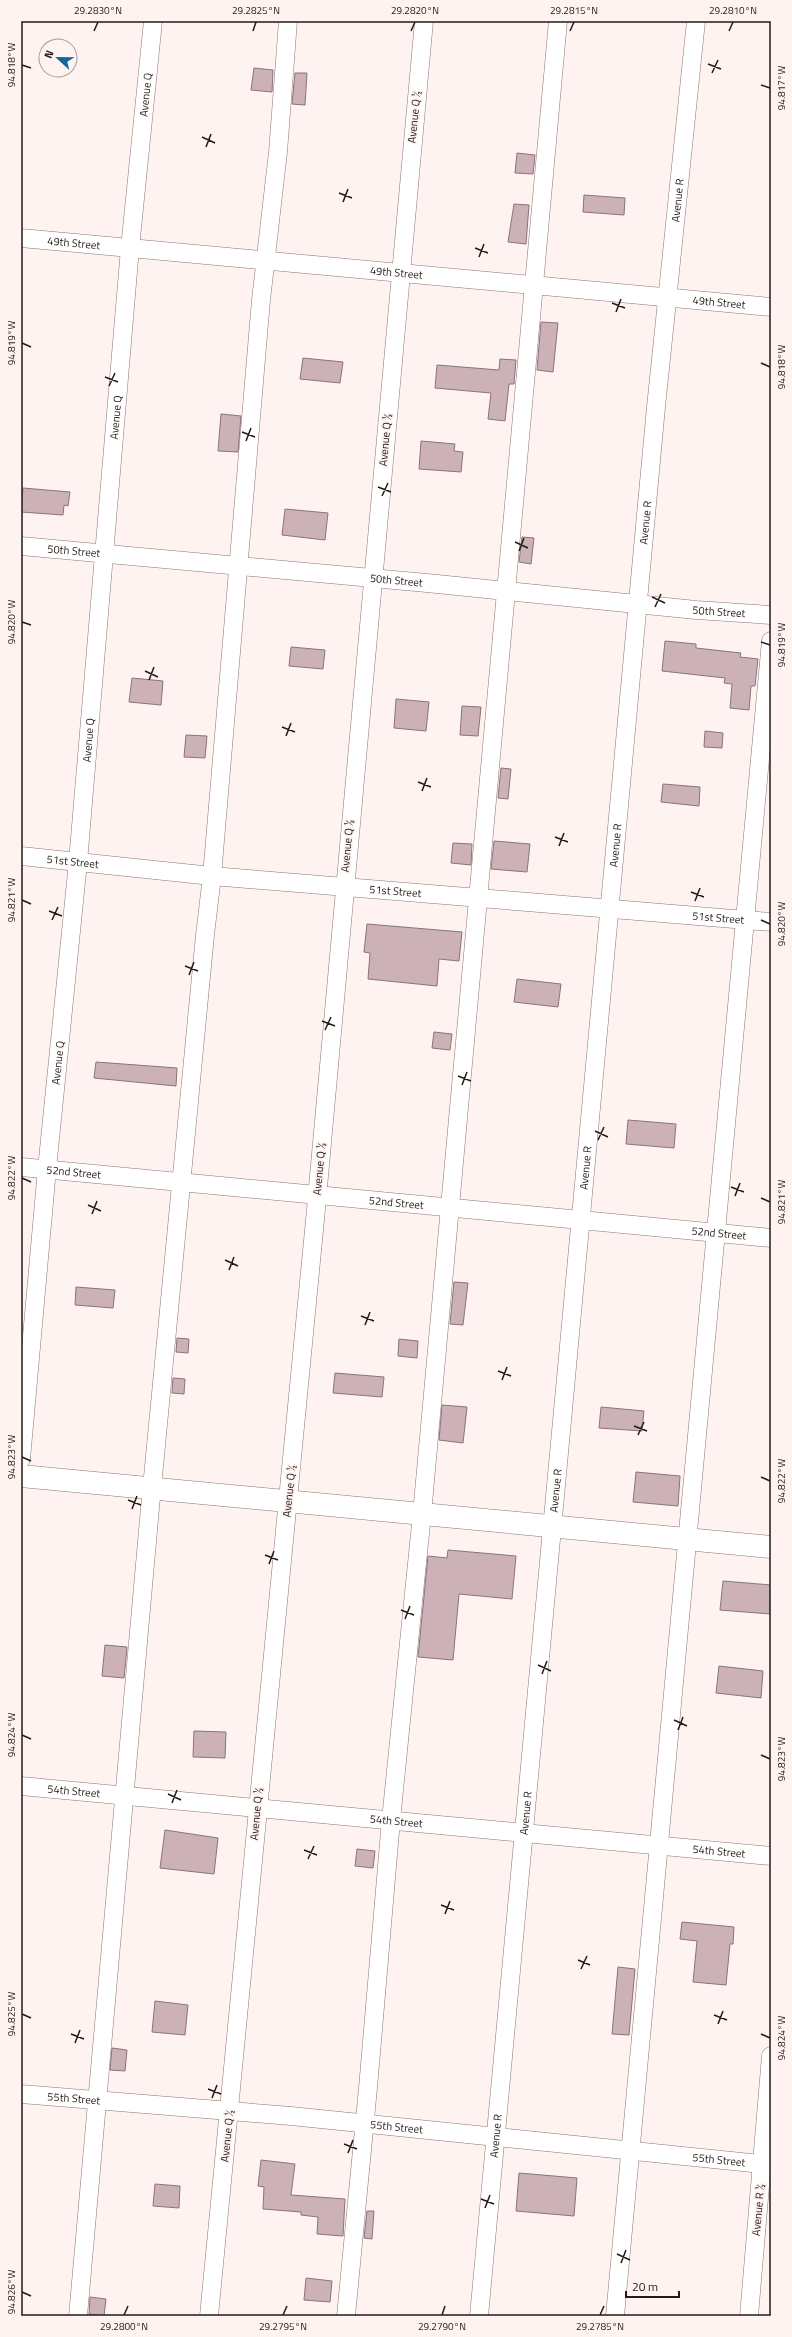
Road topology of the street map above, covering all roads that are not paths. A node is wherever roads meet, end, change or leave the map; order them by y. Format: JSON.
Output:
{"nodes":[{"id":1,"x":153,"y":21,"type":"edge"},
{"id":2,"x":288,"y":21,"type":"edge"},
{"id":3,"x":424,"y":21,"type":"edge"},
{"id":4,"x":558,"y":21,"type":"edge"},
{"id":5,"x":696,"y":21,"type":"edge"},
{"id":6,"x":21,"y":238,"type":"edge"},
{"id":7,"x":130,"y":248,"type":"junction"},
{"id":8,"x":265,"y":260,"type":"junction"},
{"id":9,"x":400,"y":273,"type":"junction"},
{"id":10,"x":533,"y":285,"type":"junction"},
{"id":11,"x":668,"y":298,"type":"junction"},
{"id":12,"x":771,"y":307,"type":"edge"},
{"id":13,"x":21,"y":546,"type":"edge"},
{"id":14,"x":105,"y":554,"type":"junction"},
{"id":15,"x":239,"y":566,"type":"junction"},
{"id":16,"x":372,"y":578,"type":"junction"},
{"id":17,"x":505,"y":591,"type":"junction"},
{"id":18,"x":638,"y":604,"type":"junction"},
{"id":19,"x":771,"y":615,"type":"edge"},
{"id":20,"x":771,"y":641,"type":"edge"},
{"id":21,"x":21,"y":856,"type":"edge"},
{"id":22,"x":78,"y":862,"type":"junction"},
{"id":23,"x":212,"y":876,"type":"junction"},
{"id":24,"x":344,"y":887,"type":"junction"},
{"id":25,"x":477,"y":897,"type":"junction"},
{"id":26,"x":610,"y":908,"type":"junction"},
{"id":27,"x":745,"y":920,"type":"junction"},
{"id":28,"x":771,"y":922,"type":"edge"},
{"id":29,"x":21,"y":1167,"type":"edge"},
{"id":30,"x":46,"y":1169,"type":"junction"},
{"id":31,"x":183,"y":1182,"type":"junction"},
{"id":32,"x":317,"y":1195,"type":"junction"},
{"id":33,"x":449,"y":1208,"type":"junction"},
{"id":34,"x":580,"y":1220,"type":"junction"},
{"id":35,"x":716,"y":1233,"type":"junction"},
{"id":36,"x":771,"y":1238,"type":"edge"},
{"id":37,"x":21,"y":1458,"type":"edge"},
{"id":38,"x":21,"y":1476,"type":"edge"},
{"id":39,"x":152,"y":1488,"type":"junction"},
{"id":40,"x":288,"y":1501,"type":"junction"},
{"id":41,"x":422,"y":1514,"type":"junction"},
{"id":42,"x":552,"y":1526,"type":"junction"},
{"id":43,"x":687,"y":1539,"type":"junction"},
{"id":44,"x":771,"y":1547,"type":"edge"},
{"id":45,"x":21,"y":1786,"type":"edge"},
{"id":46,"x":126,"y":1795,"type":"junction"},
{"id":47,"x":256,"y":1808,"type":"junction"},
{"id":48,"x":390,"y":1820,"type":"junction"},
{"id":49,"x":523,"y":1833,"type":"junction"},
{"id":50,"x":659,"y":1846,"type":"junction"},
{"id":51,"x":771,"y":1856,"type":"edge"},
{"id":52,"x":771,"y":2056,"type":"edge"},
{"id":53,"x":21,"y":2094,"type":"edge"},
{"id":54,"x":97,"y":2100,"type":"junction"},
{"id":55,"x":229,"y":2111,"type":"junction"},
{"id":56,"x":365,"y":2124,"type":"junction"},
{"id":57,"x":496,"y":2137,"type":"junction"},
{"id":58,"x":630,"y":2151,"type":"junction"},
{"id":59,"x":766,"y":2164,"type":"edge"},
{"id":60,"x":78,"y":2316,"type":"edge"},
{"id":61,"x":209,"y":2316,"type":"edge"},
{"id":62,"x":346,"y":2316,"type":"edge"},
{"id":63,"x":479,"y":2316,"type":"edge"},
{"id":64,"x":615,"y":2316,"type":"edge"},
{"id":65,"x":749,"y":2316,"type":"edge"}],
"edges":[{"from":1,"to":7,"type":"street","name":"Avenue Q"},
{"from":2,"to":8,"type":"street"},
{"from":3,"to":9,"type":"street","name":"Avenue Q ½"},
{"from":4,"to":10,"type":"street"},
{"from":5,"to":11,"type":"street","name":"Avenue R"},
{"from":6,"to":7,"type":"street","name":"49th Street"},
{"from":7,"to":8,"type":"street","name":"49th Street"},
{"from":7,"to":14,"type":"street","name":"Avenue Q"},
{"from":8,"to":9,"type":"street","name":"49th Street"},
{"from":8,"to":15,"type":"street"},
{"from":9,"to":10,"type":"street","name":"49th Street"},
{"from":9,"to":16,"type":"street","name":"Avenue Q ½"},
{"from":10,"to":11,"type":"street","name":"49th Street"},
{"from":10,"to":17,"type":"street"},
{"from":11,"to":12,"type":"street","name":"49th Street"},
{"from":11,"to":18,"type":"street","name":"Avenue R"},
{"from":13,"to":14,"type":"street","name":"50th Street"},
{"from":14,"to":15,"type":"street","name":"50th Street"},
{"from":14,"to":22,"type":"street","name":"Avenue Q"},
{"from":15,"to":16,"type":"street","name":"50th Street"},
{"from":15,"to":23,"type":"street"},
{"from":16,"to":17,"type":"street","name":"50th Street"},
{"from":16,"to":24,"type":"street","name":"Avenue Q ½"},
{"from":17,"to":18,"type":"street","name":"50th Street"},
{"from":17,"to":25,"type":"street"},
{"from":18,"to":19,"type":"street","name":"50th Street"},
{"from":18,"to":26,"type":"street","name":"Avenue R"},
{"from":20,"to":27,"type":"street"},
{"from":21,"to":22,"type":"street","name":"51st Street"},
{"from":22,"to":23,"type":"street","name":"51st Street"},
{"from":22,"to":30,"type":"street","name":"Avenue Q"},
{"from":23,"to":24,"type":"street","name":"51st Street"},
{"from":23,"to":31,"type":"street"},
{"from":24,"to":25,"type":"street","name":"51st Street"},
{"from":24,"to":32,"type":"street","name":"Avenue Q ½"},
{"from":25,"to":26,"type":"street","name":"51st Street"},
{"from":25,"to":33,"type":"street"},
{"from":26,"to":27,"type":"street","name":"51st Street"},
{"from":26,"to":34,"type":"street","name":"Avenue R"},
{"from":27,"to":28,"type":"street","name":"51st Street"},
{"from":27,"to":35,"type":"street"},
{"from":29,"to":30,"type":"street","name":"52nd Street"},
{"from":30,"to":31,"type":"street","name":"52nd Street"},
{"from":30,"to":37,"type":"street","name":"Avenue Q"},
{"from":31,"to":32,"type":"street","name":"52nd Street"},
{"from":31,"to":39,"type":"street"},
{"from":32,"to":33,"type":"street","name":"52nd Street"},
{"from":32,"to":40,"type":"street","name":"Avenue Q ½"},
{"from":33,"to":34,"type":"street","name":"52nd Street"},
{"from":33,"to":41,"type":"street"},
{"from":34,"to":35,"type":"street","name":"52nd Street"},
{"from":34,"to":42,"type":"street","name":"Avenue R"},
{"from":35,"to":36,"type":"street","name":"52nd Street"},
{"from":35,"to":43,"type":"street"},
{"from":38,"to":39,"type":"main road"},
{"from":39,"to":40,"type":"main road"},
{"from":39,"to":46,"type":"street"},
{"from":40,"to":41,"type":"main road"},
{"from":40,"to":47,"type":"street","name":"Avenue Q ½"},
{"from":41,"to":42,"type":"main road"},
{"from":41,"to":48,"type":"street"},
{"from":42,"to":43,"type":"main road"},
{"from":42,"to":49,"type":"street","name":"Avenue R"},
{"from":43,"to":44,"type":"main road"},
{"from":43,"to":50,"type":"street"},
{"from":45,"to":46,"type":"street","name":"54th Street"},
{"from":46,"to":47,"type":"street","name":"54th Street"},
{"from":46,"to":54,"type":"street"},
{"from":47,"to":48,"type":"street","name":"54th Street"},
{"from":47,"to":55,"type":"street","name":"Avenue Q ½"},
{"from":48,"to":49,"type":"street","name":"54th Street"},
{"from":48,"to":56,"type":"street"},
{"from":49,"to":50,"type":"street","name":"54th Street"},
{"from":49,"to":57,"type":"street","name":"Avenue R"},
{"from":50,"to":51,"type":"street","name":"54th Street"},
{"from":50,"to":58,"type":"street"},
{"from":52,"to":59,"type":"street","name":"Avenue R ½"},
{"from":53,"to":54,"type":"street","name":"55th Street"},
{"from":54,"to":55,"type":"street","name":"55th Street"},
{"from":54,"to":60,"type":"street"},
{"from":55,"to":56,"type":"street","name":"55th Street"},
{"from":55,"to":61,"type":"street","name":"Avenue Q ½"},
{"from":56,"to":57,"type":"street","name":"55th Street"},
{"from":56,"to":62,"type":"street"},
{"from":57,"to":58,"type":"street","name":"55th Street"},
{"from":57,"to":63,"type":"street","name":"Avenue R"},
{"from":58,"to":59,"type":"street","name":"55th Street"},
{"from":58,"to":64,"type":"street"},
{"from":59,"to":65,"type":"street","name":"Avenue R ½"}]}
